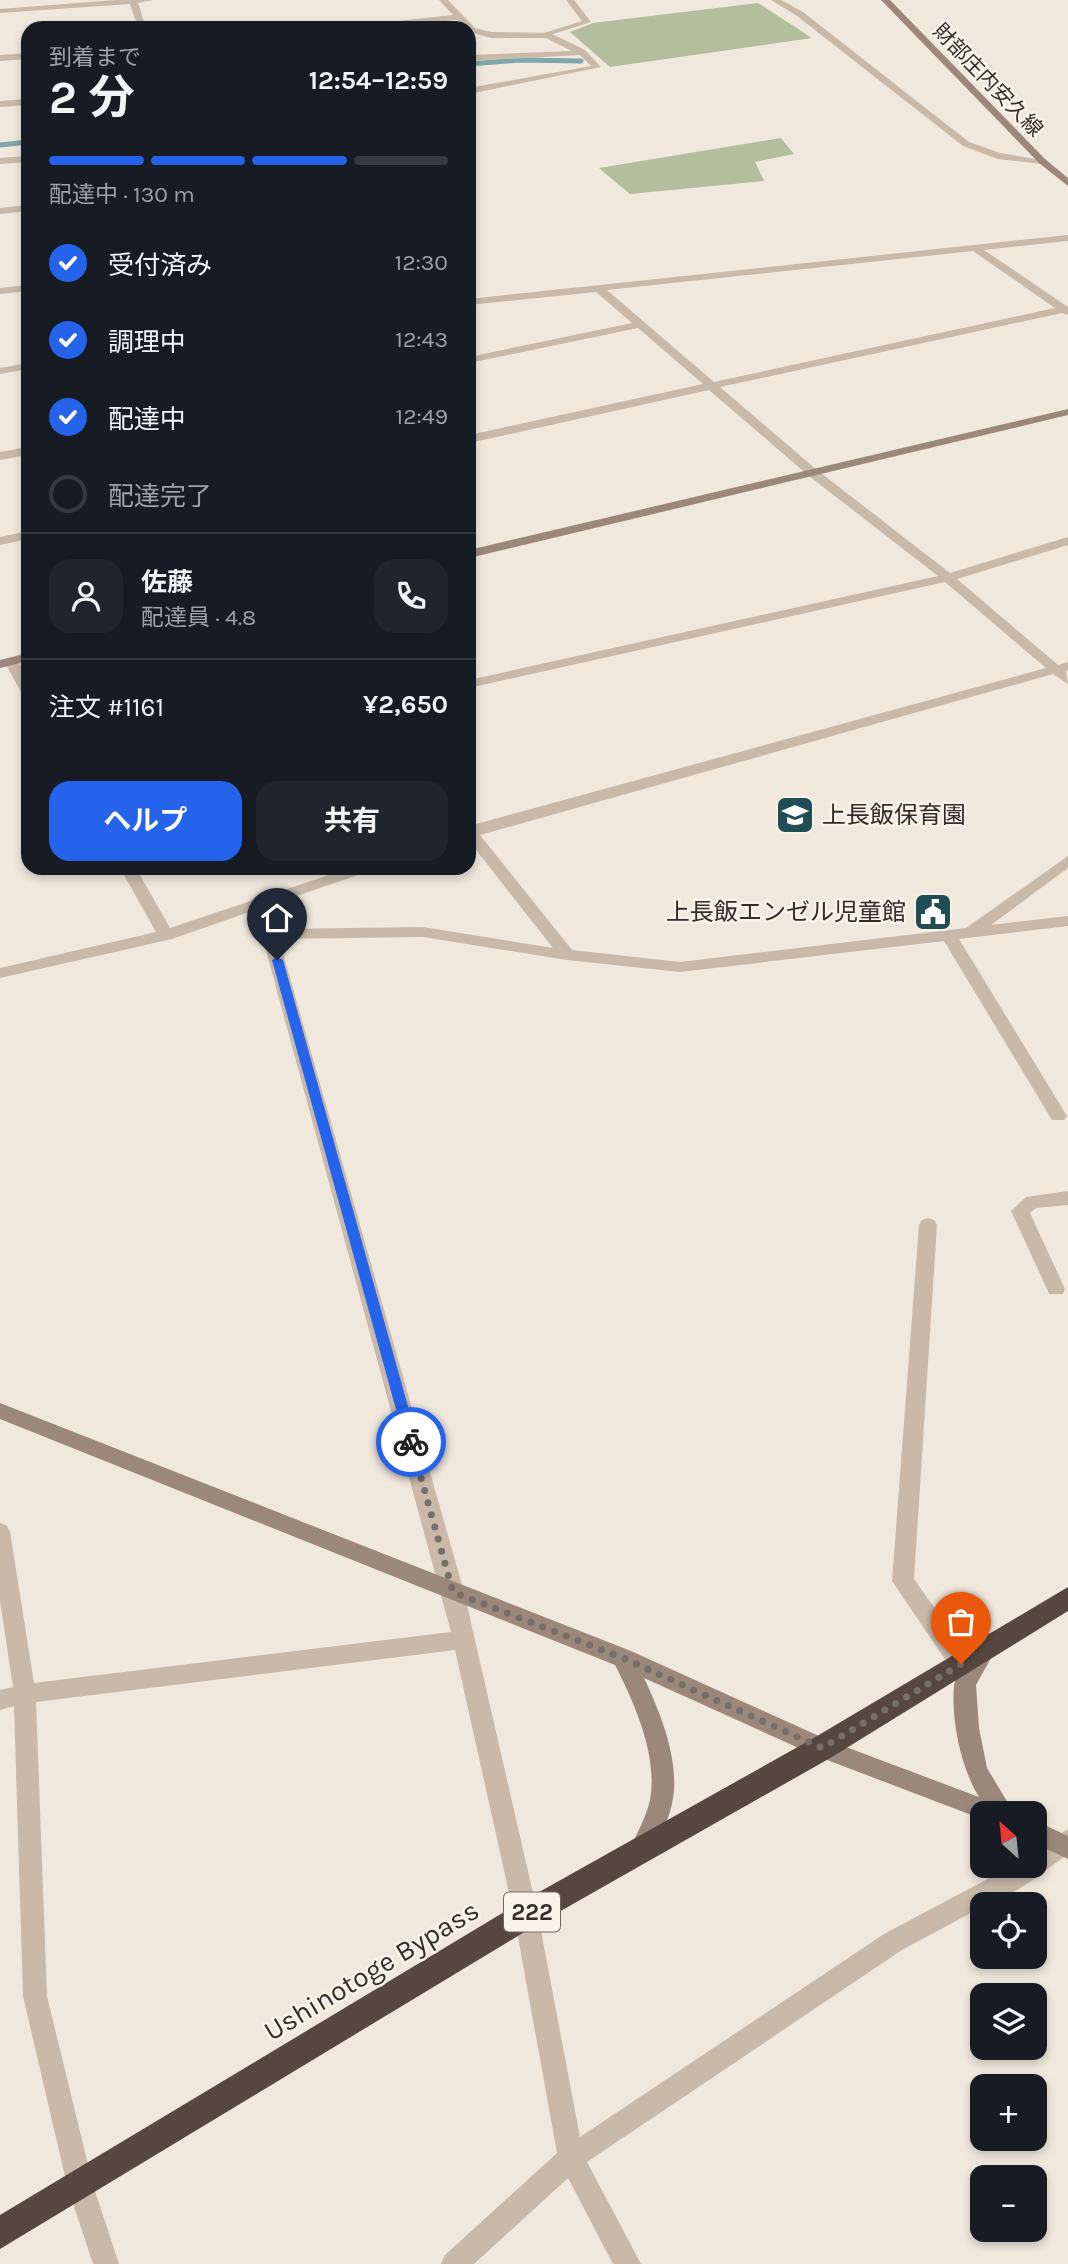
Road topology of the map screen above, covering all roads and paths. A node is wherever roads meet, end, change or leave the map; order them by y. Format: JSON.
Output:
{"nodes":[{"id":1,"x":149,"y":0,"type":"edge"},
{"id":2,"x":443,"y":0,"type":"edge"},
{"id":3,"x":570,"y":0,"type":"edge"},
{"id":4,"x":775,"y":0,"type":"edge"},
{"id":5,"x":885,"y":0,"type":"edge"},
{"id":6,"x":133,"y":1,"type":"edge"},
{"id":7,"x":47,"y":3,"type":"edge"},
{"id":8,"x":0,"y":11,"type":"edge"},
{"id":9,"x":458,"y":17,"type":"junction"},
{"id":10,"x":140,"y":21,"type":"edge"},
{"id":11,"x":414,"y":21,"type":"edge"},
{"id":12,"x":463,"y":21,"type":"edge"},
{"id":13,"x":476,"y":31,"type":"edge"},
{"id":14,"x":547,"y":35,"type":"junction"},
{"id":15,"x":582,"y":52,"type":"junction"},
{"id":16,"x":21,"y":56,"type":"edge"},
{"id":17,"x":0,"y":58,"type":"edge"},
{"id":18,"x":476,"y":58,"type":"edge"},
{"id":19,"x":476,"y":90,"type":"edge"},
{"id":20,"x":21,"y":102,"type":"edge"},
{"id":21,"x":0,"y":104,"type":"edge"},
{"id":22,"x":21,"y":160,"type":"edge"},
{"id":23,"x":0,"y":161,"type":"edge"},
{"id":24,"x":1042,"y":161,"type":"junction"},
{"id":25,"x":1068,"y":183,"type":"edge"},
{"id":26,"x":21,"y":209,"type":"edge"},
{"id":27,"x":0,"y":211,"type":"edge"},
{"id":28,"x":1068,"y":239,"type":"edge"},
{"id":29,"x":976,"y":249,"type":"junction"},
{"id":30,"x":21,"y":289,"type":"edge"},
{"id":31,"x":600,"y":290,"type":"junction"},
{"id":32,"x":0,"y":291,"type":"edge"},
{"id":33,"x":476,"y":301,"type":"edge"},
{"id":34,"x":1066,"y":311,"type":"edge"},
{"id":35,"x":639,"y":325,"type":"junction"},
{"id":36,"x":476,"y":359,"type":"edge"},
{"id":37,"x":21,"y":367,"type":"edge"},
{"id":38,"x":0,"y":371,"type":"edge"},
{"id":39,"x":712,"y":386,"type":"junction"},
{"id":40,"x":1068,"y":412,"type":"edge"},
{"id":41,"x":476,"y":437,"type":"edge"},
{"id":42,"x":21,"y":452,"type":"edge"},
{"id":43,"x":0,"y":456,"type":"edge"},
{"id":44,"x":813,"y":473,"type":"junction"},
{"id":45,"x":21,"y":536,"type":"edge"},
{"id":46,"x":0,"y":541,"type":"edge"},
{"id":47,"x":1068,"y":541,"type":"edge"},
{"id":48,"x":476,"y":552,"type":"edge"},
{"id":49,"x":948,"y":578,"type":"junction"},
{"id":50,"x":5,"y":663,"type":"edge"},
{"id":51,"x":1062,"y":668,"type":"edge"},
{"id":52,"x":1068,"y":681,"type":"edge"},
{"id":53,"x":476,"y":682,"type":"edge"},
{"id":54,"x":21,"y":683,"type":"edge"},
{"id":55,"x":476,"y":830,"type":"edge"},
{"id":56,"x":476,"y":841,"type":"edge"},
{"id":57,"x":1068,"y":861,"type":"edge"},
{"id":58,"x":132,"y":875,"type":"edge"},
{"id":59,"x":344,"y":875,"type":"edge"},
{"id":60,"x":261,"y":903,"type":"junction"},
{"id":61,"x":1068,"y":921,"type":"edge"},
{"id":62,"x":270,"y":934,"type":"junction"},
{"id":63,"x":968,"y":934,"type":"junction"},
{"id":64,"x":166,"y":935,"type":"junction"},
{"id":65,"x":949,"y":936,"type":"junction"},
{"id":66,"x":567,"y":955,"type":"junction"},
{"id":67,"x":0,"y":973,"type":"edge"},
{"id":68,"x":1058,"y":1116,"type":"dead end"},
{"id":69,"x":1068,"y":1198,"type":"edge"},
{"id":70,"x":928,"y":1225,"type":"dead end"},
{"id":71,"x":1056,"y":1289,"type":"dead end"},
{"id":72,"x":0,"y":1412,"type":"edge"},
{"id":73,"x":0,"y":1532,"type":"edge"},
{"id":74,"x":453,"y":1592,"type":"junction"},
{"id":75,"x":1068,"y":1598,"type":"edge"},
{"id":76,"x":462,"y":1640,"type":"junction"},
{"id":77,"x":973,"y":1656,"type":"junction"},
{"id":78,"x":623,"y":1658,"type":"junction"},
{"id":79,"x":25,"y":1694,"type":"junction"},
{"id":80,"x":0,"y":1700,"type":"edge"},
{"id":81,"x":822,"y":1748,"type":"junction"},
{"id":82,"x":995,"y":1801,"type":"edge"},
{"id":83,"x":970,"y":1804,"type":"edge"},
{"id":84,"x":1047,"y":1837,"type":"edge"},
{"id":85,"x":1066,"y":1844,"type":"edge"},
{"id":86,"x":641,"y":1851,"type":"junction"},
{"id":87,"x":1047,"y":1856,"type":"edge"},
{"id":88,"x":1012,"y":1878,"type":"edge"},
{"id":89,"x":526,"y":1915,"type":"junction"},
{"id":90,"x":571,"y":2158,"type":"junction"},
{"id":91,"x":80,"y":2185,"type":"junction"},
{"id":92,"x":0,"y":2233,"type":"edge"},
{"id":93,"x":106,"y":2264,"type":"edge"},
{"id":94,"x":454,"y":2264,"type":"edge"},
{"id":95,"x":628,"y":2264,"type":"edge"}],
"edges":[{"from":1,"to":6,"type":"street"},
{"from":2,"to":9,"type":"street"},
{"from":3,"to":14,"type":"lane"},
{"from":4,"to":24,"type":"street"},
{"from":5,"to":24,"type":"street","name":"財部庄内安久線"},
{"from":6,"to":7,"type":"street"},
{"from":6,"to":10,"type":"street"},
{"from":7,"to":8,"type":"street"},
{"from":9,"to":11,"type":"street"},
{"from":9,"to":12,"type":"street"},
{"from":13,"to":14,"type":"street"},
{"from":14,"to":15,"type":"street"},
{"from":15,"to":18,"type":"street"},
{"from":15,"to":19,"type":"street"},
{"from":16,"to":17,"type":"street"},
{"from":20,"to":21,"type":"street"},
{"from":22,"to":23,"type":"street"},
{"from":24,"to":25,"type":"street","name":"財部庄内安久線"},
{"from":26,"to":27,"type":"street"},
{"from":28,"to":29,"type":"street"},
{"from":29,"to":31,"type":"street"},
{"from":29,"to":34,"type":"street"},
{"from":30,"to":32,"type":"street"},
{"from":31,"to":33,"type":"street"},
{"from":31,"to":35,"type":"street"},
{"from":34,"to":39,"type":"street"},
{"from":35,"to":36,"type":"street"},
{"from":35,"to":39,"type":"street"},
{"from":37,"to":38,"type":"street"},
{"from":39,"to":41,"type":"street"},
{"from":39,"to":44,"type":"street"},
{"from":40,"to":44,"type":"street"},
{"from":42,"to":43,"type":"street"},
{"from":44,"to":48,"type":"street"},
{"from":44,"to":49,"type":"street"},
{"from":45,"to":46,"type":"street"},
{"from":47,"to":49,"type":"street"},
{"from":49,"to":51,"type":"street"},
{"from":49,"to":53,"type":"street"},
{"from":50,"to":54,"type":"street"},
{"from":51,"to":52,"type":"street"},
{"from":51,"to":55,"type":"street"},
{"from":56,"to":66,"type":"street"},
{"from":57,"to":63,"type":"street"},
{"from":58,"to":64,"type":"street"},
{"from":59,"to":60,"type":"street"},
{"from":60,"to":62,"type":"street"},
{"from":60,"to":64,"type":"street"},
{"from":61,"to":63,"type":"street"},
{"from":62,"to":66,"type":"street"},
{"from":62,"to":74,"type":"street"},
{"from":63,"to":65,"type":"street"},
{"from":64,"to":67,"type":"street"},
{"from":65,"to":66,"type":"street"},
{"from":65,"to":68,"type":"street"},
{"from":69,"to":71,"type":"street"},
{"from":70,"to":77,"type":"street"},
{"from":72,"to":74,"type":"street"},
{"from":73,"to":79,"type":"street"},
{"from":74,"to":76,"type":"street"},
{"from":74,"to":78,"type":"street"},
{"from":75,"to":77,"type":"highway","name":"Ushinotoge Bypass","number":"222"},
{"from":76,"to":79,"type":"street"},
{"from":76,"to":89,"type":"street"},
{"from":77,"to":81,"type":"highway","name":"Ushinotoge Bypass","number":"222"},
{"from":77,"to":82,"type":"street"},
{"from":78,"to":81,"type":"street"},
{"from":78,"to":86,"type":"street"},
{"from":79,"to":80,"type":"street"},
{"from":79,"to":91,"type":"street"},
{"from":81,"to":83,"type":"street"},
{"from":81,"to":86,"type":"highway","name":"Ushinotoge Bypass","number":"222"},
{"from":84,"to":85,"type":"street"},
{"from":85,"to":87,"type":"street"},
{"from":86,"to":89,"type":"highway","name":"Ushinotoge Bypass","number":"222"},
{"from":88,"to":90,"type":"street"},
{"from":89,"to":90,"type":"street"},
{"from":89,"to":91,"type":"highway","name":"Ushinotoge Bypass","number":"222"},
{"from":90,"to":94,"type":"street"},
{"from":90,"to":95,"type":"street"},
{"from":91,"to":92,"type":"highway","name":"Ushinotoge Bypass","number":"222"},
{"from":91,"to":93,"type":"street"}]}
